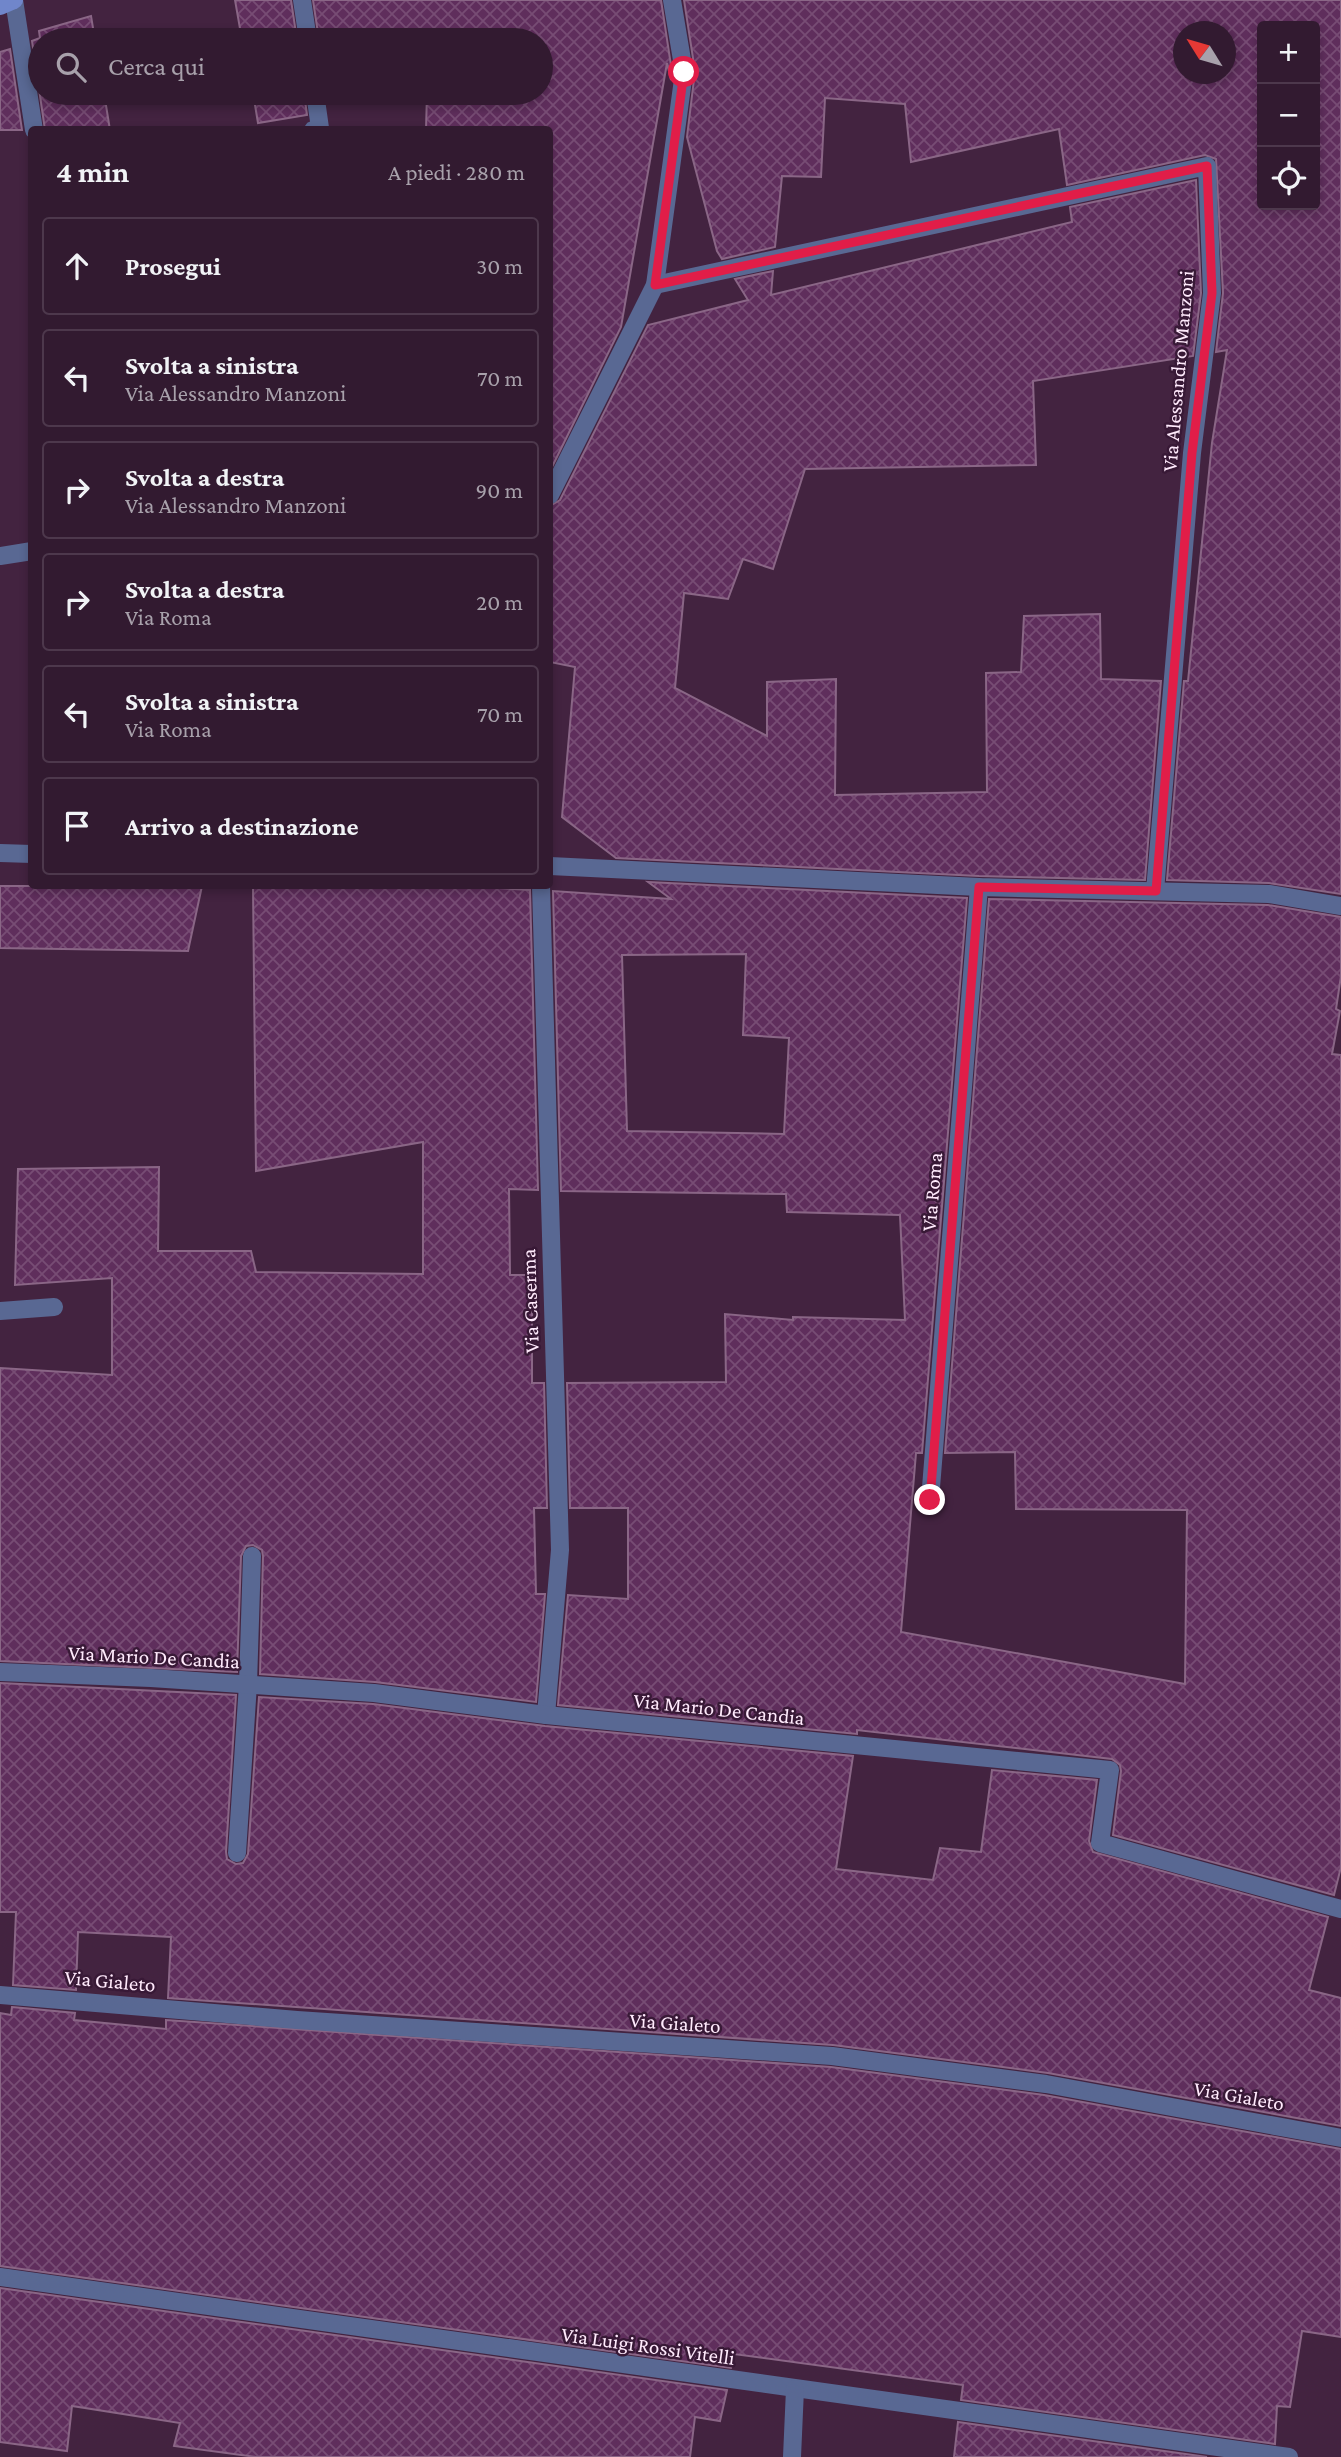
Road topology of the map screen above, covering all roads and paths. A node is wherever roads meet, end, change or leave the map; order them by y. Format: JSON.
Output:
{"nodes":[{"id":1,"x":14,"y":0,"type":"edge"},
{"id":2,"x":302,"y":0,"type":"edge"},
{"id":3,"x":671,"y":0,"type":"edge"},
{"id":4,"x":0,"y":6,"type":"edge"},
{"id":5,"x":306,"y":28,"type":"edge"},
{"id":6,"x":28,"y":91,"type":"edge"},
{"id":7,"x":30,"y":105,"type":"edge"},
{"id":8,"x":317,"y":105,"type":"edge"},
{"id":9,"x":33,"y":126,"type":"edge"},
{"id":10,"x":320,"y":126,"type":"edge"},
{"id":11,"x":655,"y":285,"type":"junction"},
{"id":12,"x":553,"y":489,"type":"edge"},
{"id":13,"x":28,"y":552,"type":"edge"},
{"id":14,"x":0,"y":556,"type":"edge"},
{"id":15,"x":0,"y":853,"type":"edge"},
{"id":16,"x":28,"y":854,"type":"edge"},
{"id":17,"x":553,"y":866,"type":"edge"},
{"id":18,"x":979,"y":887,"type":"junction"},
{"id":19,"x":541,"y":889,"type":"edge"},
{"id":20,"x":1156,"y":891,"type":"junction"},
{"id":21,"x":1341,"y":906,"type":"edge"},
{"id":22,"x":54,"y":1307,"type":"dead end"},
{"id":23,"x":0,"y":1311,"type":"edge"},
{"id":24,"x":930,"y":1500,"type":"dead end"},
{"id":25,"x":252,"y":1556,"type":"dead end"},
{"id":26,"x":0,"y":1672,"type":"edge"},
{"id":27,"x":248,"y":1684,"type":"junction"},
{"id":28,"x":546,"y":1715,"type":"junction"},
{"id":29,"x":237,"y":1853,"type":"dead end"},
{"id":30,"x":1341,"y":1909,"type":"edge"},
{"id":31,"x":0,"y":1995,"type":"edge"},
{"id":32,"x":1341,"y":2138,"type":"edge"},
{"id":33,"x":0,"y":2277,"type":"edge"},
{"id":34,"x":795,"y":2389,"type":"junction"},
{"id":35,"x":792,"y":2457,"type":"edge"},
{"id":36,"x":1289,"y":2457,"type":"edge"}],
"edges":[{"from":1,"to":4,"type":"street"},
{"from":1,"to":6,"type":"street"},
{"from":2,"to":5,"type":"street"},
{"from":3,"to":11,"type":"street"},
{"from":7,"to":9,"type":"street"},
{"from":8,"to":10,"type":"street"},
{"from":11,"to":12,"type":"street"},
{"from":11,"to":20,"type":"street","name":"Via Alessandro Manzoni"},
{"from":13,"to":14,"type":"street"},
{"from":15,"to":16,"type":"street"},
{"from":17,"to":18,"type":"street"},
{"from":18,"to":20,"type":"street"},
{"from":18,"to":24,"type":"street","name":"Via Roma"},
{"from":19,"to":28,"type":"street","name":"Via Caserma"},
{"from":20,"to":21,"type":"street"},
{"from":22,"to":23,"type":"street"},
{"from":25,"to":27,"type":"street"},
{"from":26,"to":27,"type":"street","name":"Via Mario De Candia"},
{"from":27,"to":28,"type":"street","name":"Via Mario De Candia"},
{"from":27,"to":29,"type":"street"},
{"from":28,"to":30,"type":"street","name":"Via Mario De Candia"},
{"from":31,"to":32,"type":"street","name":"Via Gialeto"},
{"from":33,"to":34,"type":"street","name":"Via Luigi Rossi Vitelli"},
{"from":34,"to":35,"type":"street"},
{"from":34,"to":36,"type":"street","name":"Via Luigi Rossi Vitelli"}]}
